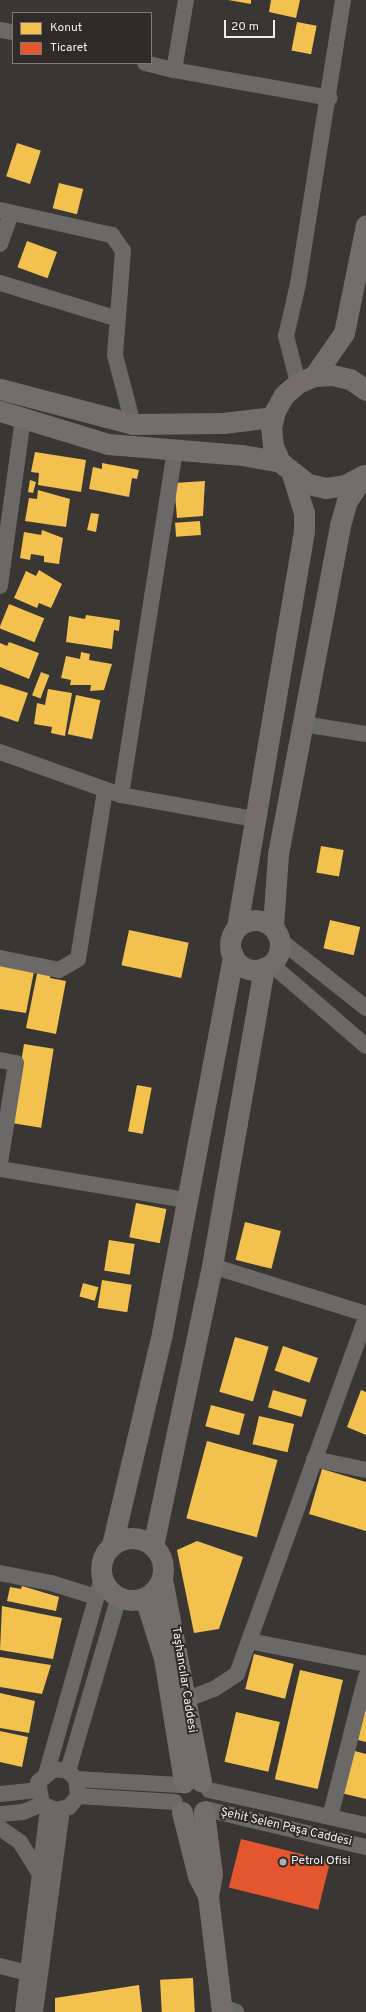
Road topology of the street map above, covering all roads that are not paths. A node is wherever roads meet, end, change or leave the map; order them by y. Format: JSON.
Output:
{"nodes":[{"id":1,"x":186,"y":0,"type":"edge"},
{"id":2,"x":343,"y":0,"type":"edge"},
{"id":3,"x":0,"y":30,"type":"edge"},
{"id":4,"x":12,"y":32,"type":"edge"},
{"id":5,"x":149,"y":64,"type":"edge"},
{"id":6,"x":174,"y":70,"type":"junction"},
{"id":7,"x":329,"y":98,"type":"junction"},
{"id":8,"x":6,"y":212,"type":"edge"},
{"id":9,"x":366,"y":226,"type":"edge"},
{"id":10,"x":0,"y":244,"type":"edge"},
{"id":11,"x":0,"y":283,"type":"edge"},
{"id":12,"x":118,"y":319,"type":"junction"},
{"id":13,"x":306,"y":380,"type":"junction"},
{"id":14,"x":0,"y":389,"type":"edge"},
{"id":15,"x":366,"y":390,"type":"edge"},
{"id":16,"x":0,"y":412,"type":"edge"},
{"id":17,"x":274,"y":417,"type":"junction"},
{"id":18,"x":23,"y":419,"type":"junction"},
{"id":19,"x":133,"y":424,"type":"junction"},
{"id":20,"x":175,"y":451,"type":"junction"},
{"id":21,"x":286,"y":469,"type":"junction"},
{"id":22,"x":364,"y":474,"type":"edge"},
{"id":23,"x":0,"y":586,"type":"edge"},
{"id":24,"x":303,"y":724,"type":"junction"},
{"id":25,"x":366,"y":734,"type":"edge"},
{"id":26,"x":0,"y":752,"type":"edge"},
{"id":27,"x":105,"y":790,"type":"junction"},
{"id":28,"x":121,"y":795,"type":"junction"},
{"id":29,"x":255,"y":819,"type":"junction"},
{"id":30,"x":237,"y":927,"type":"junction"},
{"id":31,"x":276,"y":933,"type":"junction"},
{"id":32,"x":233,"y":956,"type":"junction"},
{"id":33,"x":0,"y":958,"type":"edge"},
{"id":34,"x":268,"y":966,"type":"junction"},
{"id":35,"x":366,"y":1008,"type":"edge"},
{"id":36,"x":366,"y":1046,"type":"edge"},
{"id":37,"x":0,"y":1060,"type":"edge"},
{"id":38,"x":0,"y":1163,"type":"edge"},
{"id":39,"x":0,"y":1169,"type":"edge"},
{"id":40,"x":186,"y":1200,"type":"junction"},
{"id":41,"x":212,"y":1266,"type":"junction"},
{"id":42,"x":366,"y":1315,"type":"edge"},
{"id":43,"x":314,"y":1459,"type":"junction"},
{"id":44,"x":366,"y":1470,"type":"edge"},
{"id":45,"x":112,"y":1545,"type":"junction"},
{"id":46,"x":153,"y":1546,"type":"junction"},
{"id":47,"x":0,"y":1573,"type":"edge"},
{"id":48,"x":162,"y":1579,"type":"junction"},
{"id":49,"x":99,"y":1587,"type":"junction"},
{"id":50,"x":119,"y":1597,"type":"junction"},
{"id":51,"x":145,"y":1598,"type":"junction"},
{"id":52,"x":249,"y":1641,"type":"junction"},
{"id":53,"x":366,"y":1664,"type":"edge"},
{"id":54,"x":366,"y":1677,"type":"edge"},
{"id":55,"x":185,"y":1700,"type":"junction"},
{"id":56,"x":47,"y":1771,"type":"junction"},
{"id":57,"x":72,"y":1775,"type":"junction"},
{"id":58,"x":0,"y":1794,"type":"edge"},
{"id":59,"x":78,"y":1796,"type":"junction"},
{"id":60,"x":193,"y":1797,"type":"junction"},
{"id":61,"x":47,"y":1802,"type":"junction"},
{"id":62,"x":0,"y":1814,"type":"edge"},
{"id":63,"x":330,"y":1817,"type":"junction"},
{"id":64,"x":366,"y":1825,"type":"edge"},
{"id":65,"x":0,"y":1828,"type":"edge"},
{"id":66,"x":366,"y":1847,"type":"edge"},
{"id":67,"x":40,"y":1874,"type":"junction"},
{"id":68,"x":0,"y":1966,"type":"edge"},
{"id":69,"x":28,"y":1972,"type":"junction"},
{"id":70,"x":226,"y":2010,"type":"edge"},
{"id":71,"x":23,"y":2012,"type":"edge"},
{"id":72,"x":35,"y":2012,"type":"edge"}],
"edges":[{"from":1,"to":6,"type":"street"},
{"from":2,"to":7,"type":"street"},
{"from":3,"to":4,"type":"street"},
{"from":5,"to":6,"type":"street"},
{"from":6,"to":7,"type":"street"},
{"from":7,"to":13,"type":"street"},
{"from":8,"to":10,"type":"street"},
{"from":8,"to":12,"type":"street"},
{"from":9,"to":13,"type":"main road"},
{"from":11,"to":12,"type":"street"},
{"from":12,"to":19,"type":"street"},
{"from":13,"to":15,"type":"main road"},
{"from":13,"to":17,"type":"main road"},
{"from":14,"to":19,"type":"main road"},
{"from":16,"to":18,"type":"main road"},
{"from":17,"to":19,"type":"main road"},
{"from":17,"to":21,"type":"main road"},
{"from":18,"to":20,"type":"main road"},
{"from":18,"to":23,"type":"street"},
{"from":20,"to":21,"type":"main road"},
{"from":20,"to":28,"type":"street"},
{"from":21,"to":22,"type":"main road"},
{"from":21,"to":29,"type":"main road"},
{"from":22,"to":24,"type":"main road"},
{"from":24,"to":25,"type":"street"},
{"from":24,"to":31,"type":"main road"},
{"from":26,"to":27,"type":"street"},
{"from":27,"to":28,"type":"street"},
{"from":27,"to":33,"type":"street"},
{"from":28,"to":29,"type":"street"},
{"from":29,"to":30,"type":"main road"},
{"from":30,"to":31,"type":"main road"},
{"from":30,"to":32,"type":"main road"},
{"from":31,"to":34,"type":"main road"},
{"from":31,"to":35,"type":"street"},
{"from":32,"to":34,"type":"main road"},
{"from":32,"to":40,"type":"main road"},
{"from":34,"to":36,"type":"street"},
{"from":34,"to":41,"type":"main road"},
{"from":37,"to":38,"type":"street"},
{"from":39,"to":40,"type":"street"},
{"from":40,"to":45,"type":"main road"},
{"from":41,"to":42,"type":"street"},
{"from":41,"to":46,"type":"main road"},
{"from":42,"to":43,"type":"street"},
{"from":43,"to":44,"type":"street"},
{"from":43,"to":52,"type":"street"},
{"from":45,"to":46,"type":"main road"},
{"from":45,"to":49,"type":"main road"},
{"from":46,"to":48,"type":"main road"},
{"from":47,"to":49,"type":"street"},
{"from":48,"to":51,"type":"main road"},
{"from":48,"to":55,"type":"main road","name":"Taşhancılar Caddesi"},
{"from":49,"to":50,"type":"main road"},
{"from":49,"to":56,"type":"street"},
{"from":50,"to":51,"type":"main road"},
{"from":50,"to":57,"type":"street"},
{"from":51,"to":60,"type":"main road","name":"Taşhancılar Caddesi"},
{"from":52,"to":53,"type":"street"},
{"from":52,"to":55,"type":"street"},
{"from":54,"to":63,"type":"street"},
{"from":55,"to":60,"type":"main road","name":"Taşhancılar Caddesi"},
{"from":56,"to":57,"type":"street"},
{"from":56,"to":61,"type":"street"},
{"from":57,"to":59,"type":"street"},
{"from":57,"to":60,"type":"street"},
{"from":58,"to":61,"type":"street"},
{"from":59,"to":60,"type":"street"},
{"from":59,"to":61,"type":"street"},
{"from":60,"to":63,"type":"street"},
{"from":60,"to":66,"type":"street","name":"Şehit Selen Paşa Caddesi"},
{"from":60,"to":70,"type":"main road"},
{"from":61,"to":62,"type":"street"},
{"from":61,"to":67,"type":"street"},
{"from":61,"to":72,"type":"street"},
{"from":63,"to":64,"type":"street"},
{"from":65,"to":67,"type":"street"},
{"from":67,"to":69,"type":"street"},
{"from":68,"to":69,"type":"street"},
{"from":69,"to":71,"type":"street"}]}
